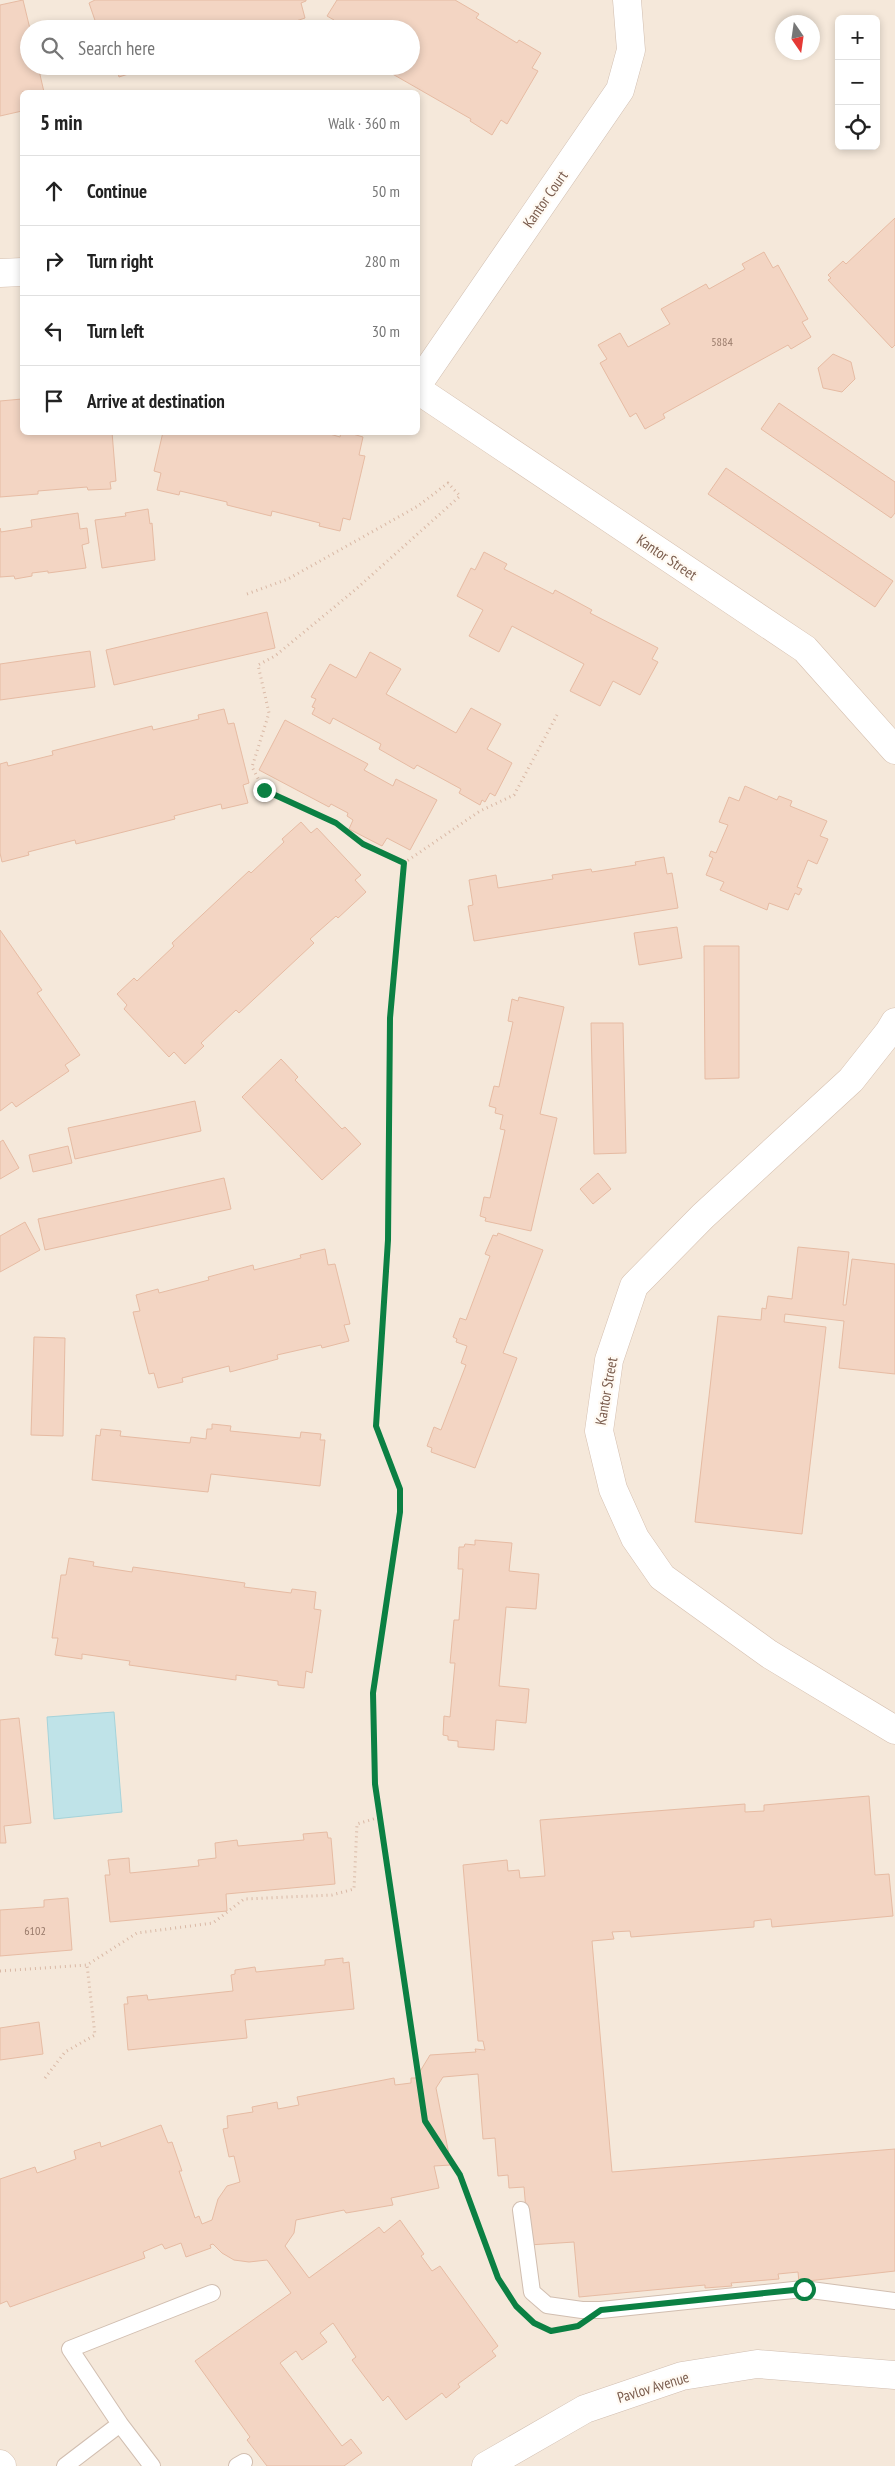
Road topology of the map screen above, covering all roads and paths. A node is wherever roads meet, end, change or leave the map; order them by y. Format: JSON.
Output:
{"nodes":[{"id":1,"x":627,"y":0,"type":"edge"},
{"id":2,"x":20,"y":272,"type":"edge"},
{"id":3,"x":0,"y":273,"type":"edge"},
{"id":4,"x":420,"y":381,"type":"edge"},
{"id":5,"x":420,"y":391,"type":"edge"},
{"id":6,"x":247,"y":594,"type":"dead end"},
{"id":7,"x":557,"y":715,"type":"dead end"},
{"id":8,"x":895,"y":750,"type":"edge"},
{"id":9,"x":404,"y":863,"type":"junction"},
{"id":10,"x":895,"y":1022,"type":"edge"},
{"id":11,"x":895,"y":1730,"type":"edge"},
{"id":12,"x":380,"y":1817,"type":"junction"},
{"id":13,"x":87,"y":1965,"type":"junction"},
{"id":14,"x":0,"y":1971,"type":"edge"},
{"id":15,"x":45,"y":2078,"type":"dead end"},
{"id":16,"x":521,"y":2210,"type":"dead end"},
{"id":17,"x":507,"y":2292,"type":"dead end"},
{"id":18,"x":212,"y":2293,"type":"dead end"},
{"id":19,"x":895,"y":2301,"type":"edge"},
{"id":20,"x":895,"y":2375,"type":"edge"},
{"id":21,"x":120,"y":2424,"type":"junction"},
{"id":22,"x":65,"y":2466,"type":"edge"},
{"id":23,"x":152,"y":2466,"type":"edge"},
{"id":24,"x":486,"y":2466,"type":"edge"}],
"edges":[{"from":1,"to":4,"type":"street","name":"Kantor Court"},
{"from":2,"to":3,"type":"street"},
{"from":5,"to":8,"type":"street","name":"Kantor Street"},
{"from":6,"to":9,"type":"path"},
{"from":7,"to":9,"type":"path"},
{"from":9,"to":12,"type":"path"},
{"from":10,"to":11,"type":"street","name":"Kantor Street"},
{"from":12,"to":13,"type":"path"},
{"from":12,"to":17,"type":"path"},
{"from":13,"to":14,"type":"path"},
{"from":13,"to":15,"type":"path"},
{"from":16,"to":19,"type":"lane"},
{"from":18,"to":21,"type":"lane"},
{"from":20,"to":24,"type":"street","name":"Pavlov Avenue"},
{"from":21,"to":22,"type":"lane"},
{"from":21,"to":23,"type":"lane"}]}
